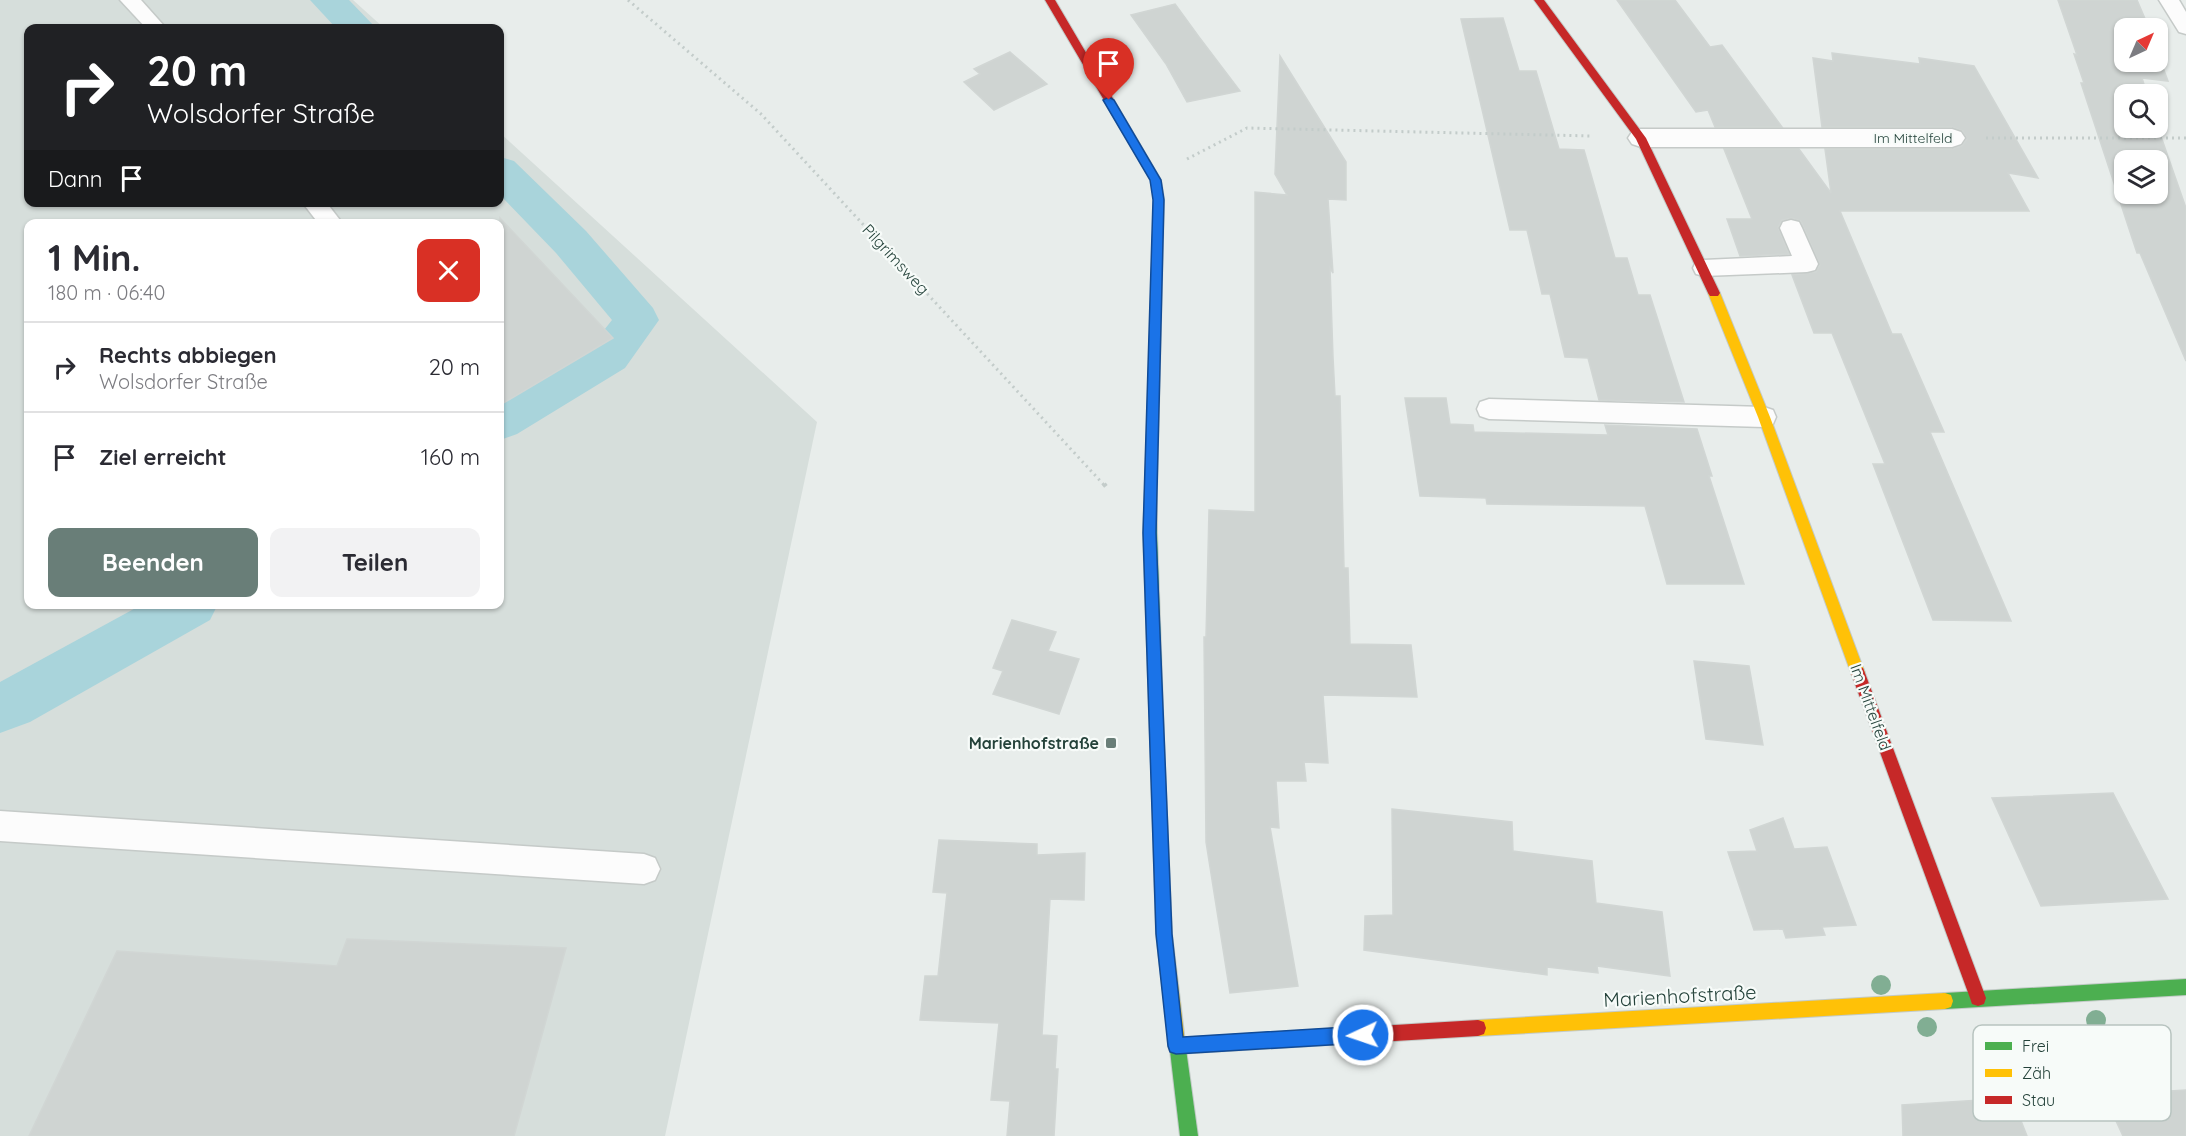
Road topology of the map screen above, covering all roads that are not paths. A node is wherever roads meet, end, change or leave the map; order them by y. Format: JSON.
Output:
{"nodes":[{"id":1,"x":130,"y":0,"type":"edge"},
{"id":2,"x":1050,"y":0,"type":"edge"},
{"id":3,"x":1539,"y":0,"type":"edge"},
{"id":4,"x":2169,"y":0,"type":"edge"},
{"id":5,"x":152,"y":24,"type":"edge"},
{"id":6,"x":2186,"y":28,"type":"edge"},
{"id":7,"x":1641,"y":138,"type":"junction"},
{"id":8,"x":1952,"y":138,"type":"road end"},
{"id":9,"x":317,"y":207,"type":"edge"},
{"id":10,"x":328,"y":219,"type":"edge"},
{"id":11,"x":1791,"y":228,"type":"dead end"},
{"id":12,"x":1704,"y":268,"type":"junction"},
{"id":13,"x":1489,"y":409,"type":"dead end"},
{"id":14,"x":1764,"y":417,"type":"junction"},
{"id":15,"x":0,"y":826,"type":"edge"},
{"id":16,"x":644,"y":869,"type":"dead end"},
{"id":17,"x":2186,"y":987,"type":"edge"},
{"id":18,"x":1978,"y":998,"type":"junction"},
{"id":19,"x":1176,"y":1046,"type":"junction"},
{"id":20,"x":1189,"y":1136,"type":"edge"}],
"edges":[{"from":1,"to":5,"type":"lane"},
{"from":2,"to":19,"type":"street"},
{"from":3,"to":7,"type":"street","name":"Im Mittelfeld"},
{"from":4,"to":6,"type":"lane"},
{"from":7,"to":8,"type":"street","name":"Im Mittelfeld"},
{"from":7,"to":12,"type":"street","name":"Im Mittelfeld"},
{"from":9,"to":10,"type":"lane"},
{"from":11,"to":12,"type":"lane"},
{"from":12,"to":14,"type":"street","name":"Im Mittelfeld"},
{"from":13,"to":14,"type":"lane"},
{"from":14,"to":18,"type":"street","name":"Im Mittelfeld"},
{"from":15,"to":16,"type":"lane"},
{"from":17,"to":18,"type":"street","name":"Marienhofstraße"},
{"from":18,"to":19,"type":"street","name":"Marienhofstraße"},
{"from":19,"to":20,"type":"street"}]}
